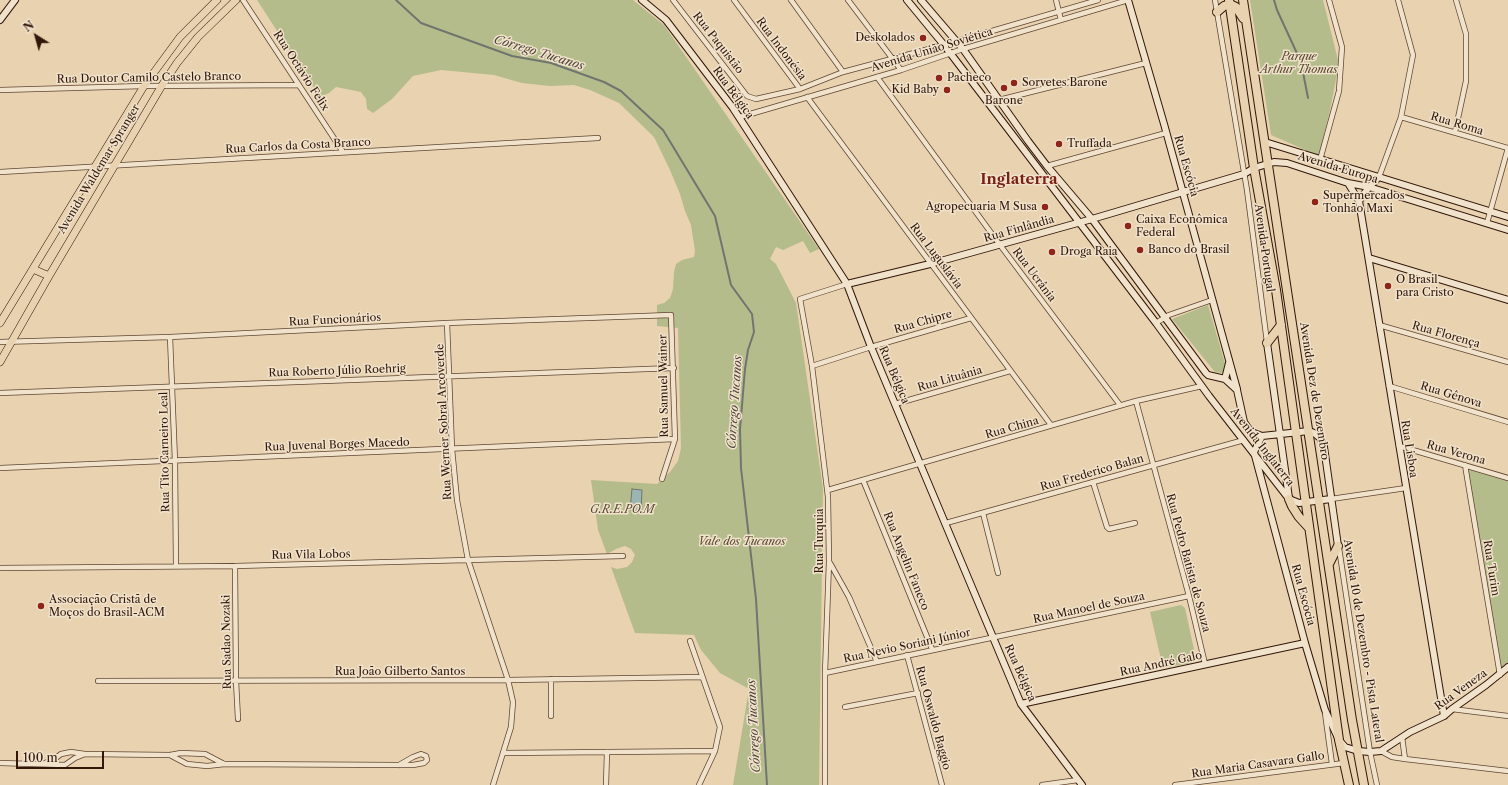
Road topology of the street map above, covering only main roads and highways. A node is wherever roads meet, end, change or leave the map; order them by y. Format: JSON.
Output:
{"nodes":[{"id":1,"x":217,"y":0,"type":"edge"},
{"id":2,"x":236,"y":0,"type":"edge"},
{"id":3,"x":1242,"y":0,"type":"edge"},
{"id":4,"x":1230,"y":2,"type":"edge"},
{"id":5,"x":1217,"y":12,"type":"road end"},
{"id":6,"x":1245,"y":21,"type":"junction"},
{"id":7,"x":33,"y":269,"type":"junction"},
{"id":8,"x":49,"y":276,"type":"junction"},
{"id":9,"x":0,"y":323,"type":"edge"},
{"id":10,"x":1281,"y":325,"type":"junction"},
{"id":11,"x":1268,"y":343,"type":"road end"},
{"id":12,"x":0,"y":362,"type":"edge"},
{"id":13,"x":1290,"y":499,"type":"road end"},
{"id":14,"x":1309,"y":528,"type":"junction"},
{"id":15,"x":1338,"y":546,"type":"road end"},
{"id":16,"x":1329,"y":564,"type":"junction"},
{"id":17,"x":1348,"y":785,"type":"edge"},
{"id":18,"x":1364,"y":785,"type":"edge"}],
"edges":[{"from":1,"to":7,"type":"main road","name":"Avenida Waldemar Spranger"},
{"from":2,"to":8,"type":"main road","name":"Avenida Waldemar Spranger"},
{"from":3,"to":6,"type":"highway","name":"Avenida Dez de Dezembro"},
{"from":4,"to":5,"type":"highway"},
{"from":4,"to":6,"type":"highway"},
{"from":4,"to":10,"type":"highway","name":"Avenida Dez de Dezembro"},
{"from":6,"to":16,"type":"highway","name":"Avenida Dez de Dezembro"},
{"from":7,"to":8,"type":"main road"},
{"from":7,"to":9,"type":"main road","name":"Avenida Waldemar Spranger"},
{"from":8,"to":12,"type":"main road","name":"Avenida Waldemar Spranger"},
{"from":10,"to":11,"type":"highway"},
{"from":10,"to":14,"type":"highway","name":"Avenida Dez de Dezembro"},
{"from":13,"to":14,"type":"highway"},
{"from":14,"to":17,"type":"highway","name":"Avenida Dez de Dezembro"},
{"from":15,"to":16,"type":"highway"},
{"from":16,"to":18,"type":"highway","name":"Avenida Dez de Dezembro"}]}
